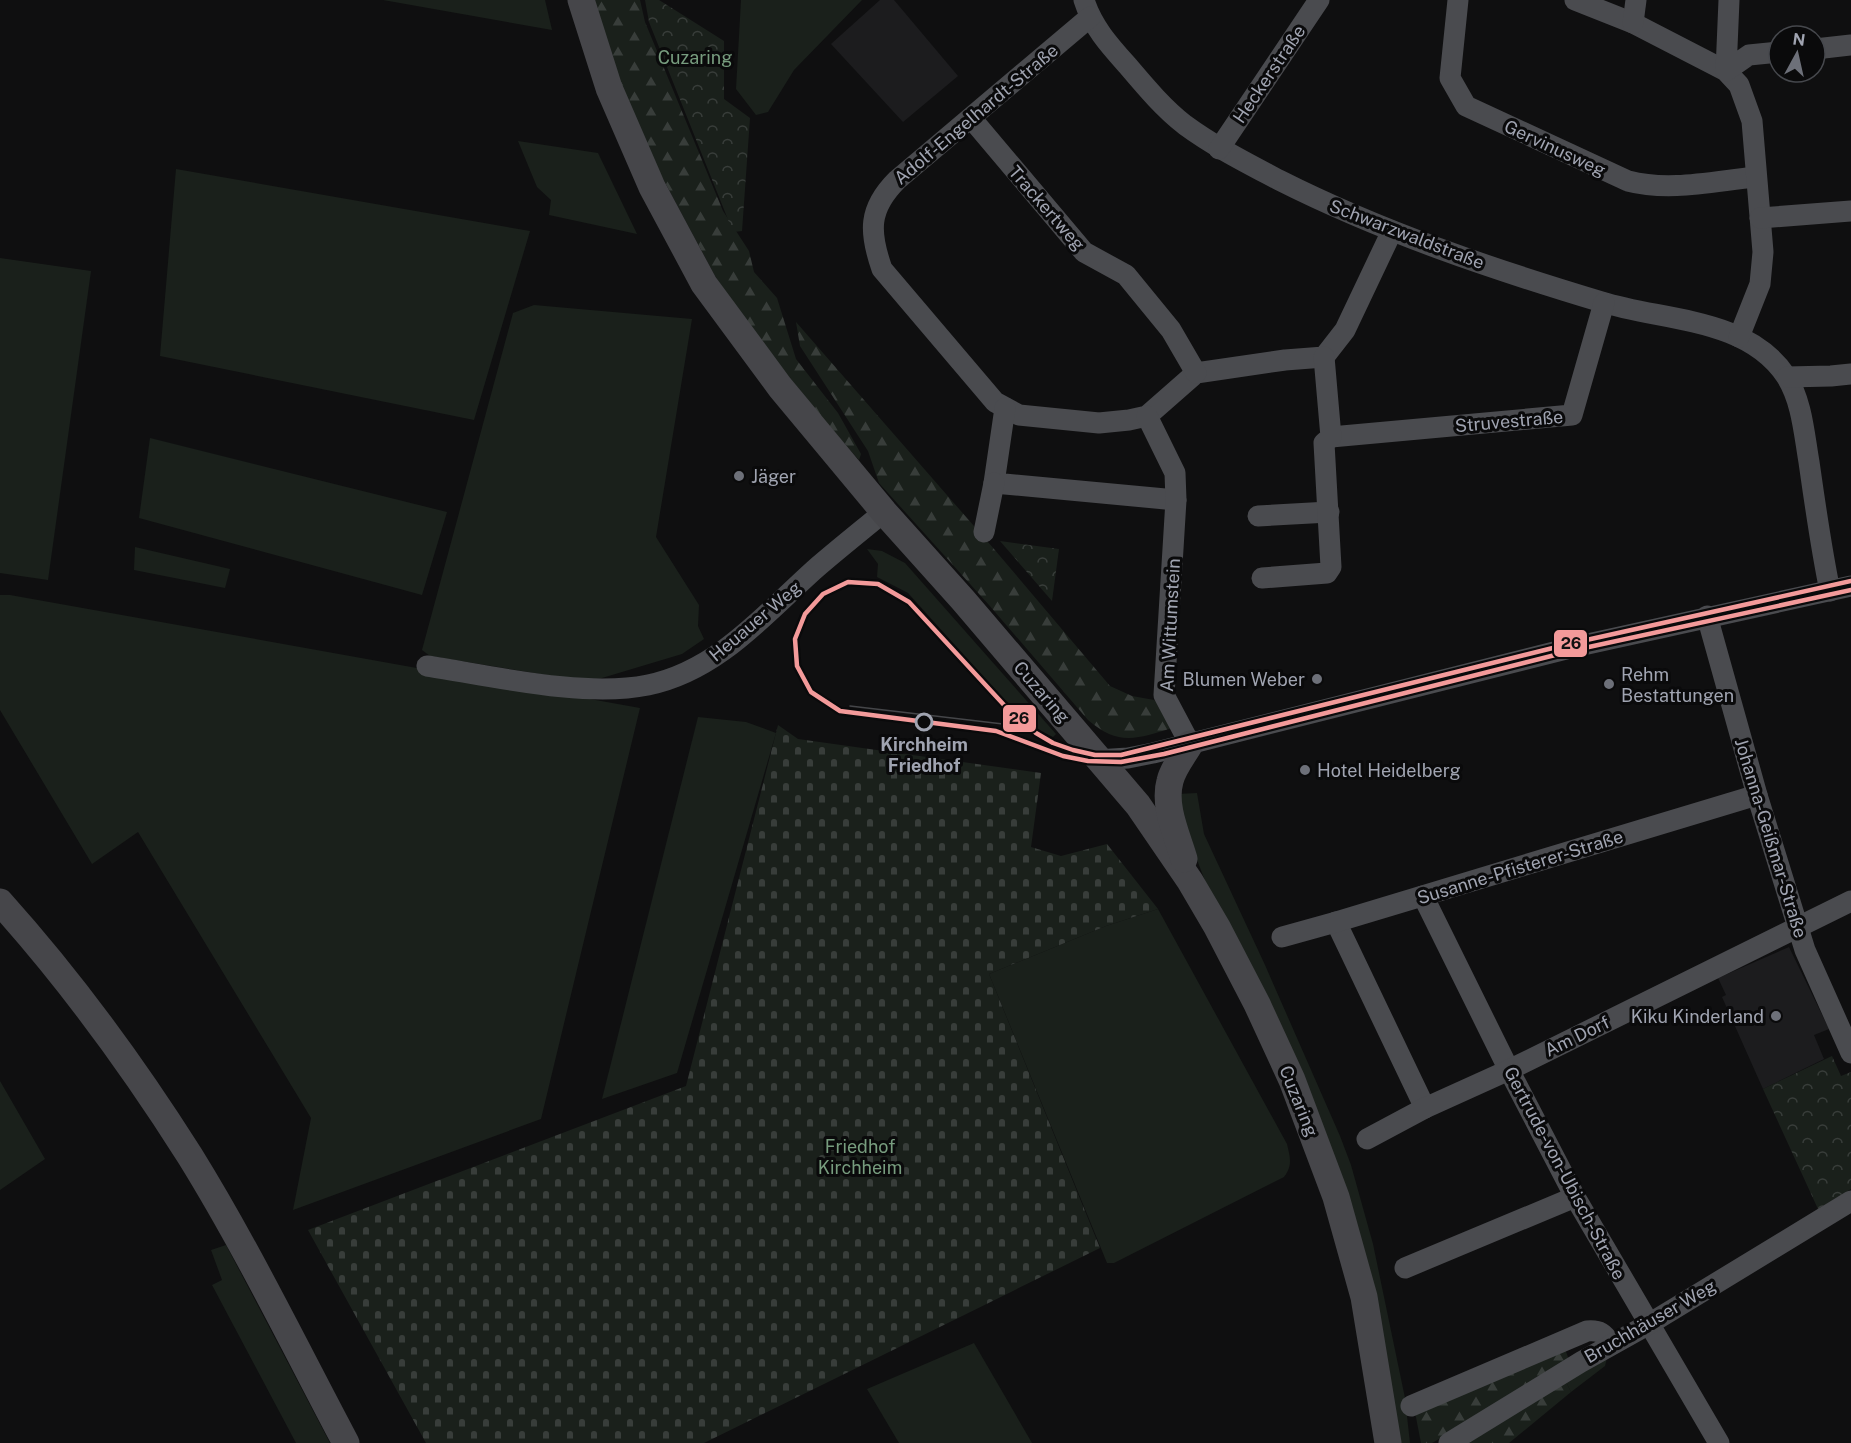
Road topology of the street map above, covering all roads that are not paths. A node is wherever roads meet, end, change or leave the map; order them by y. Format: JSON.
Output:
{"nodes":[{"id":1,"x":581,"y":0,"type":"edge"},
{"id":2,"x":1319,"y":0,"type":"edge"},
{"id":3,"x":1458,"y":0,"type":"edge"},
{"id":4,"x":1575,"y":0,"type":"edge"},
{"id":5,"x":1636,"y":0,"type":"edge"},
{"id":6,"x":1729,"y":0,"type":"edge"},
{"id":7,"x":1087,"y":9,"type":"edge"},
{"id":8,"x":1634,"y":23,"type":"junction"},
{"id":9,"x":1851,"y":45,"type":"edge"},
{"id":10,"x":1827,"y":48,"type":"edge"},
{"id":11,"x":1767,"y":53,"type":"edge"},
{"id":12,"x":1726,"y":71,"type":"junction"},
{"id":13,"x":971,"y":118,"type":"junction"},
{"id":14,"x":1219,"y":149,"type":"junction"},
{"id":15,"x":1756,"y":177,"type":"junction"},
{"id":16,"x":1851,"y":211,"type":"edge"},
{"id":17,"x":1760,"y":218,"type":"junction"},
{"id":18,"x":1392,"y":231,"type":"junction"},
{"id":19,"x":1604,"y":303,"type":"junction"},
{"id":20,"x":1739,"y":337,"type":"junction"},
{"id":21,"x":1324,"y":357,"type":"junction"},
{"id":22,"x":1196,"y":373,"type":"junction"},
{"id":23,"x":1851,"y":374,"type":"edge"},
{"id":24,"x":1787,"y":377,"type":"junction"},
{"id":25,"x":1005,"y":408,"type":"junction"},
{"id":26,"x":1147,"y":416,"type":"junction"},
{"id":27,"x":1331,"y":437,"type":"junction"},
{"id":28,"x":994,"y":483,"type":"junction"},
{"id":29,"x":1176,"y":500,"type":"junction"},
{"id":30,"x":884,"y":512,"type":"junction"},
{"id":31,"x":1329,"y":512,"type":"junction"},
{"id":32,"x":1258,"y":516,"type":"dead end"},
{"id":33,"x":984,"y":532,"type":"dead end"},
{"id":34,"x":1262,"y":578,"type":"dead end"},
{"id":35,"x":1851,"y":586,"type":"edge"},
{"id":36,"x":1830,"y":591,"type":"junction"},
{"id":37,"x":1707,"y":616,"type":"junction"},
{"id":38,"x":427,"y":666,"type":"dead end"},
{"id":39,"x":1190,"y":744,"type":"junction"},
{"id":40,"x":1097,"y":760,"type":"junction"},
{"id":41,"x":1757,"y":795,"type":"junction"},
{"id":42,"x":1190,"y":881,"type":"junction"},
{"id":43,"x":1423,"y":896,"type":"junction"},
{"id":44,"x":1851,"y":901,"type":"edge"},
{"id":45,"x":0,"y":902,"type":"edge"},
{"id":46,"x":1336,"y":922,"type":"junction"},
{"id":47,"x":1798,"y":927,"type":"junction"},
{"id":48,"x":1282,"y":937,"type":"dead end"},
{"id":49,"x":1851,"y":1053,"type":"edge"},
{"id":50,"x":1509,"y":1070,"type":"junction"},
{"id":51,"x":1425,"y":1108,"type":"junction"},
{"id":52,"x":1367,"y":1139,"type":"dead end"},
{"id":53,"x":1575,"y":1197,"type":"junction"},
{"id":54,"x":1851,"y":1201,"type":"edge"},
{"id":55,"x":1405,"y":1268,"type":"dead end"},
{"id":56,"x":1648,"y":1324,"type":"junction"},
{"id":57,"x":1611,"y":1344,"type":"junction"},
{"id":58,"x":1411,"y":1406,"type":"dead end"},
{"id":59,"x":1719,"y":1442,"type":"edge"},
{"id":60,"x":346,"y":1443,"type":"edge"},
{"id":61,"x":1388,"y":1443,"type":"edge"},
{"id":62,"x":1449,"y":1443,"type":"edge"}],
"edges":[{"from":1,"to":30,"type":"main road","name":"Cuzaring"},
{"from":2,"to":14,"type":"street","name":"Heckerstraße"},
{"from":3,"to":15,"type":"street","name":"Gervinusweg"},
{"from":4,"to":8,"type":"street"},
{"from":5,"to":8,"type":"street"},
{"from":6,"to":12,"type":"street"},
{"from":7,"to":13,"type":"street","name":"Adolf-Engelhardt-Straße"},
{"from":7,"to":14,"type":"street","name":"Schwarzwaldstraße"},
{"from":8,"to":12,"type":"street"},
{"from":9,"to":10,"type":"street"},
{"from":11,"to":12,"type":"street"},
{"from":12,"to":15,"type":"street"},
{"from":13,"to":22,"type":"street","name":"Trackertweg"},
{"from":13,"to":25,"type":"street","name":"Adolf-Engelhardt-Straße"},
{"from":14,"to":18,"type":"street","name":"Schwarzwaldstraße"},
{"from":15,"to":17,"type":"street"},
{"from":16,"to":17,"type":"street"},
{"from":17,"to":20,"type":"street"},
{"from":18,"to":19,"type":"street","name":"Schwarzwaldstraße"},
{"from":18,"to":21,"type":"street"},
{"from":19,"to":20,"type":"street","name":"Schwarzwaldstraße"},
{"from":19,"to":27,"type":"street","name":"Struvestraße"},
{"from":20,"to":24,"type":"street","name":"Schwarzwaldstraße"},
{"from":21,"to":22,"type":"street"},
{"from":21,"to":27,"type":"street"},
{"from":22,"to":26,"type":"street"},
{"from":23,"to":24,"type":"street"},
{"from":24,"to":36,"type":"street","name":"Schwarzwaldstraße"},
{"from":25,"to":26,"type":"street","name":"Adolf-Engelhardt-Straße"},
{"from":25,"to":28,"type":"street"},
{"from":26,"to":29,"type":"street","name":"Am Wittumstein"},
{"from":27,"to":31,"type":"street"},
{"from":28,"to":29,"type":"street"},
{"from":28,"to":33,"type":"street"},
{"from":29,"to":39,"type":"street","name":"Am Wittumstein"},
{"from":30,"to":38,"type":"street","name":"Heuauer Weg"},
{"from":30,"to":40,"type":"main road","name":"Cuzaring"},
{"from":31,"to":32,"type":"street"},
{"from":31,"to":34,"type":"street"},
{"from":35,"to":36,"type":"street"},
{"from":36,"to":37,"type":"street"},
{"from":37,"to":39,"type":"street"},
{"from":37,"to":41,"type":"street","name":"Johanna-Geißmar-Straße"},
{"from":39,"to":40,"type":"street"},
{"from":39,"to":42,"type":"main road"},
{"from":40,"to":42,"type":"main road","name":"Cuzaring"},
{"from":41,"to":43,"type":"street","name":"Susanne-Pfisterer-Straße"},
{"from":41,"to":47,"type":"street","name":"Johanna-Geißmar-Straße"},
{"from":42,"to":61,"type":"main road","name":"Cuzaring"},
{"from":43,"to":46,"type":"street","name":"Susanne-Pfisterer-Straße"},
{"from":43,"to":50,"type":"street","name":"Gertrude-von-Ubisch-Straße"},
{"from":44,"to":47,"type":"street","name":"Am Dorf"},
{"from":45,"to":60,"type":"main road"},
{"from":46,"to":48,"type":"street","name":"Susanne-Pfisterer-Straße"},
{"from":46,"to":51,"type":"street"},
{"from":47,"to":49,"type":"street","name":"Johanna-Geißmar-Straße"},
{"from":47,"to":50,"type":"street","name":"Am Dorf"},
{"from":50,"to":51,"type":"street","name":"Am Dorf"},
{"from":50,"to":53,"type":"street","name":"Gertrude-von-Ubisch-Straße"},
{"from":51,"to":52,"type":"street","name":"Am Dorf"},
{"from":53,"to":55,"type":"street"},
{"from":53,"to":56,"type":"street","name":"Gertrude-von-Ubisch-Straße"},
{"from":54,"to":56,"type":"street","name":"Bruchhäuser Weg"},
{"from":56,"to":57,"type":"street","name":"Bruchhäuser Weg"},
{"from":56,"to":59,"type":"street","name":"Gertrude-von-Ubisch-Straße"},
{"from":57,"to":58,"type":"street"},
{"from":57,"to":62,"type":"street","name":"Bruchhäuser Weg"}]}
